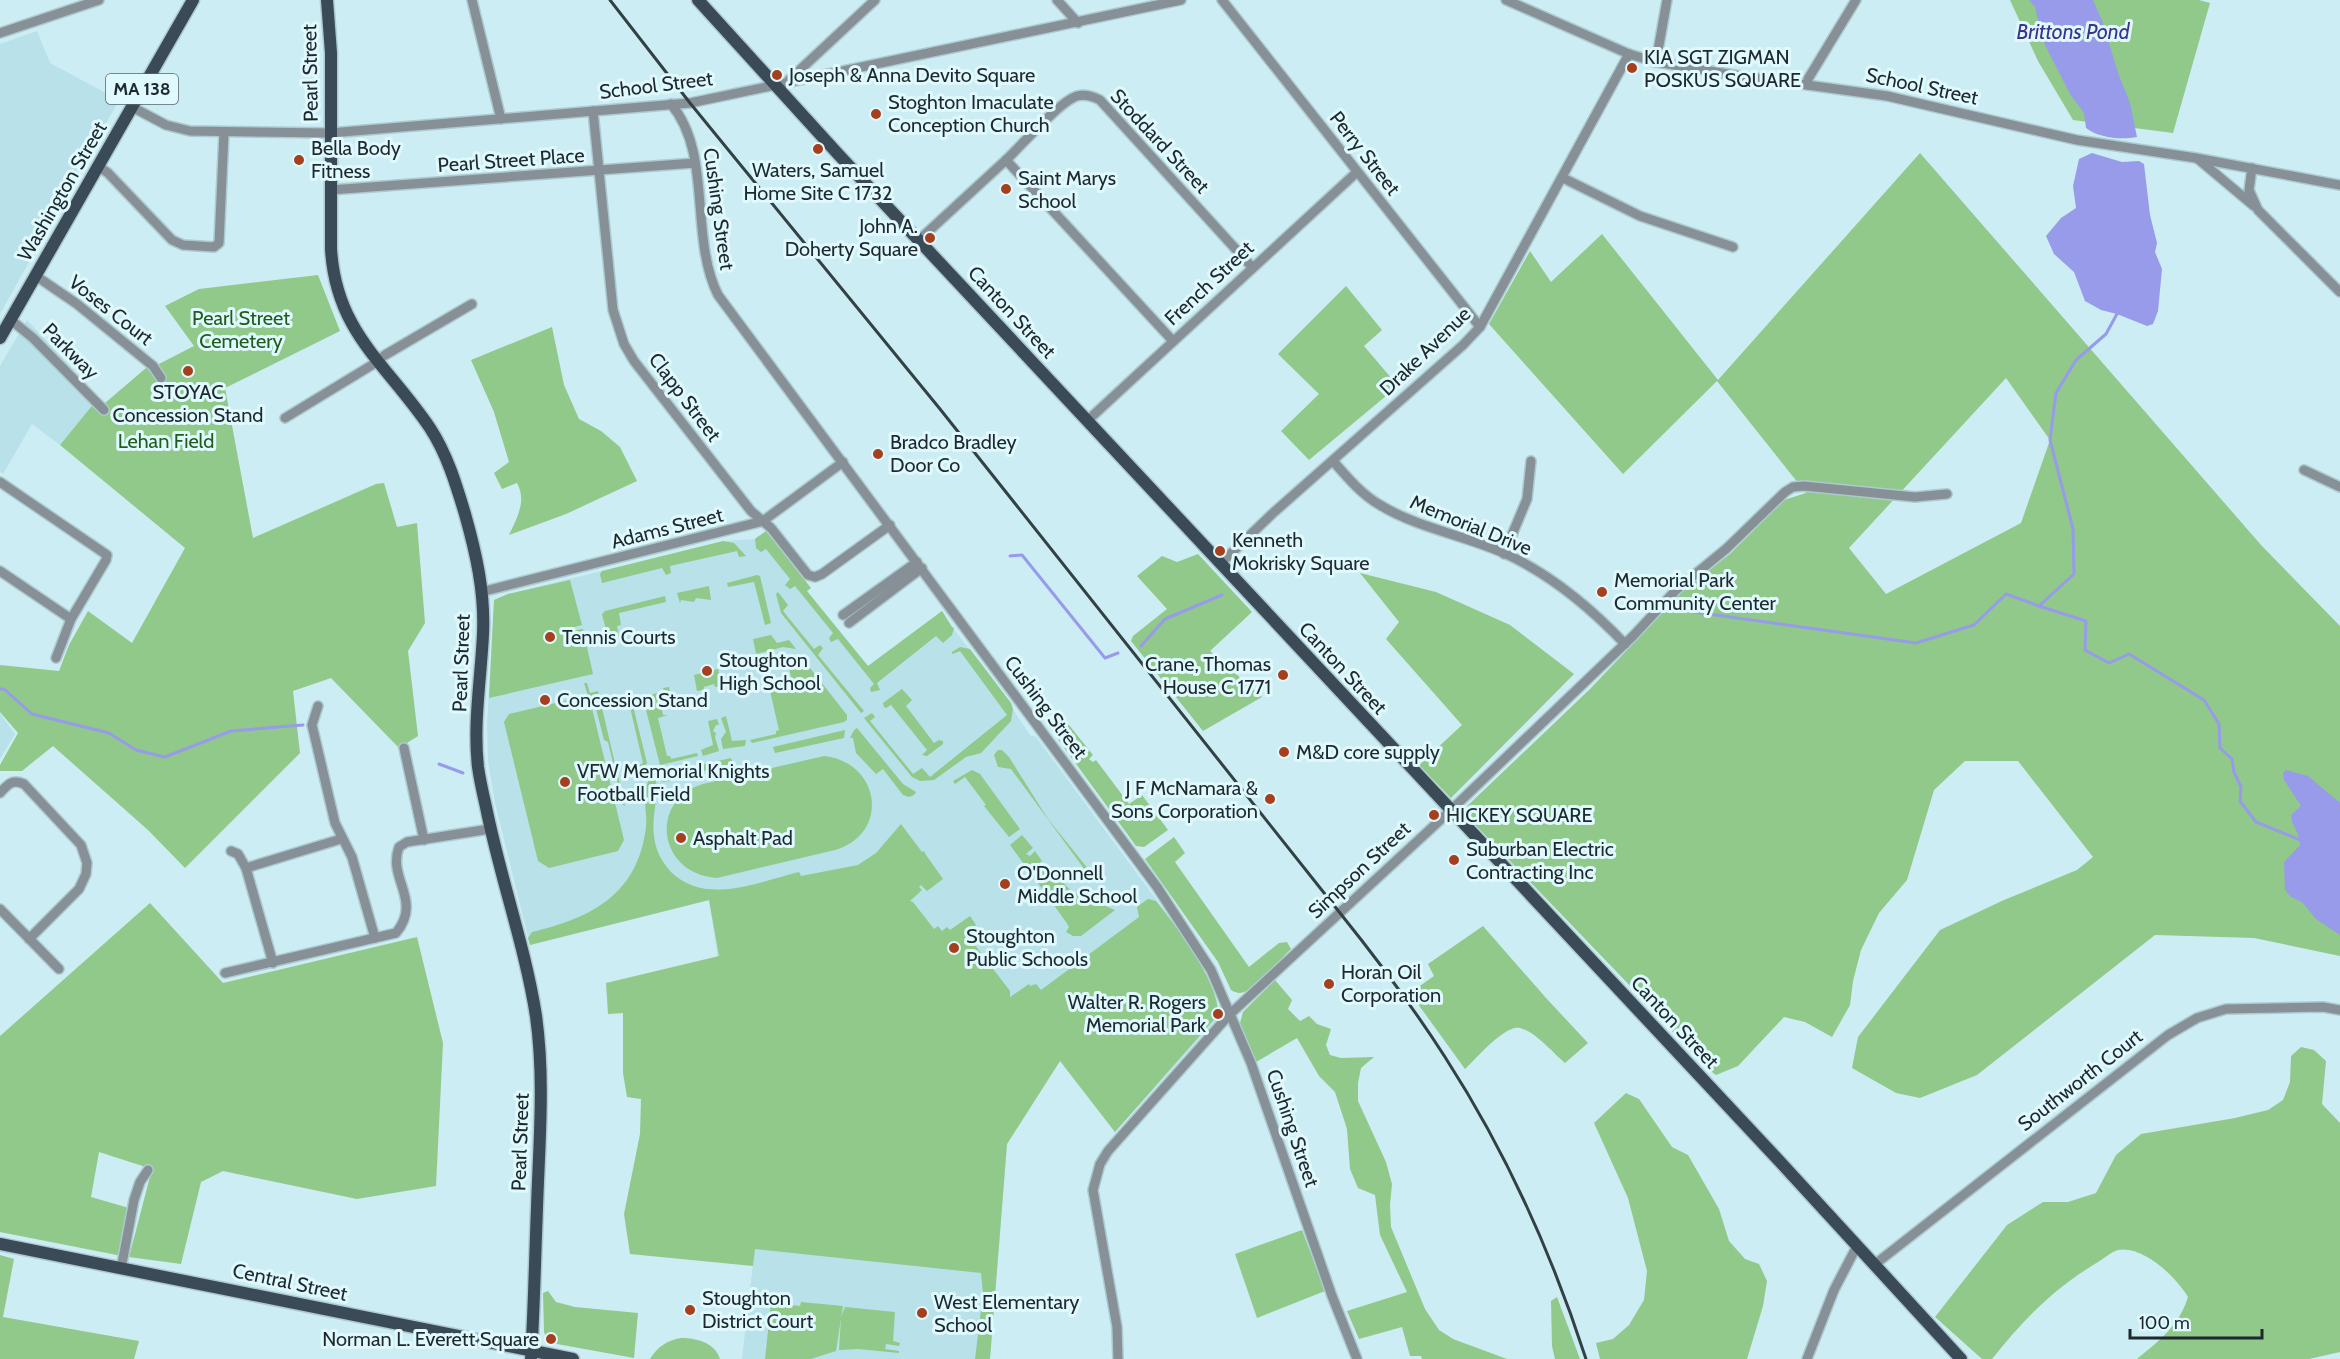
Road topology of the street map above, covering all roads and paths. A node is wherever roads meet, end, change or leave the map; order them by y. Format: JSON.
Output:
{"nodes":[{"id":1,"x":99,"y":0,"type":"edge"},
{"id":2,"x":193,"y":0,"type":"edge"},
{"id":3,"x":327,"y":0,"type":"edge"},
{"id":4,"x":472,"y":0,"type":"edge"},
{"id":5,"x":698,"y":0,"type":"edge"},
{"id":6,"x":875,"y":0,"type":"edge"},
{"id":7,"x":1057,"y":0,"type":"edge"},
{"id":8,"x":1181,"y":0,"type":"edge"},
{"id":9,"x":1222,"y":0,"type":"edge"},
{"id":10,"x":1506,"y":0,"type":"edge"},
{"id":11,"x":1667,"y":0,"type":"edge"},
{"id":12,"x":1856,"y":0,"type":"edge"},
{"id":13,"x":80,"y":3,"type":"edge"},
{"id":14,"x":1078,"y":23,"type":"junction"},
{"id":15,"x":0,"y":33,"type":"edge"},
{"id":16,"x":1629,"y":54,"type":"junction"},
{"id":17,"x":1656,"y":62,"type":"junction"},
{"id":18,"x":787,"y":81,"type":"junction"},
{"id":19,"x":774,"y":85,"type":"junction"},
{"id":20,"x":1808,"y":85,"type":"junction"},
{"id":21,"x":670,"y":104,"type":"junction"},
{"id":22,"x":132,"y":107,"type":"junction"},
{"id":23,"x":593,"y":111,"type":"junction"},
{"id":24,"x":501,"y":118,"type":"junction"},
{"id":25,"x":330,"y":132,"type":"junction"},
{"id":26,"x":224,"y":133,"type":"junction"},
{"id":27,"x":2196,"y":158,"type":"junction"},
{"id":28,"x":1006,"y":160,"type":"junction"},
{"id":29,"x":694,"y":163,"type":"junction"},
{"id":30,"x":98,"y":166,"type":"junction"},
{"id":31,"x":2252,"y":168,"type":"junction"},
{"id":32,"x":599,"y":171,"type":"junction"},
{"id":33,"x":1357,"y":172,"type":"junction"},
{"id":34,"x":1563,"y":178,"type":"junction"},
{"id":35,"x":2340,"y":185,"type":"edge"},
{"id":36,"x":330,"y":190,"type":"junction"},
{"id":37,"x":2258,"y":210,"type":"junction"},
{"id":38,"x":919,"y":240,"type":"junction"},
{"id":39,"x":1733,"y":247,"type":"dead end"},
{"id":40,"x":1252,"y":267,"type":"junction"},
{"id":41,"x":36,"y":276,"type":"junction"},
{"id":42,"x":2340,"y":292,"type":"edge"},
{"id":43,"x":472,"y":304,"type":"dead end"},
{"id":44,"x":11,"y":320,"type":"junction"},
{"id":45,"x":1480,"y":327,"type":"junction"},
{"id":46,"x":1,"y":335,"type":"edge"},
{"id":47,"x":1173,"y":341,"type":"junction"},
{"id":48,"x":376,"y":361,"type":"junction"},
{"id":49,"x":161,"y":378,"type":"dead end"},
{"id":50,"x":104,"y":410,"type":"dead end"},
{"id":51,"x":285,"y":418,"type":"dead end"},
{"id":52,"x":1087,"y":421,"type":"junction"},
{"id":53,"x":1333,"y":461,"type":"junction"},
{"id":54,"x":1531,"y":461,"type":"dead end"},
{"id":55,"x":843,"y":462,"type":"junction"},
{"id":56,"x":2304,"y":470,"type":"dead end"},
{"id":57,"x":0,"y":482,"type":"edge"},
{"id":58,"x":2340,"y":487,"type":"edge"},
{"id":59,"x":1947,"y":494,"type":"dead end"},
{"id":60,"x":762,"y":521,"type":"junction"},
{"id":61,"x":890,"y":525,"type":"junction"},
{"id":62,"x":1504,"y":554,"type":"junction"},
{"id":63,"x":1220,"y":564,"type":"junction"},
{"id":64,"x":920,"y":565,"type":"junction"},
{"id":65,"x":0,"y":571,"type":"edge"},
{"id":66,"x":482,"y":592,"type":"junction"},
{"id":67,"x":71,"y":619,"type":"junction"},
{"id":68,"x":846,"y":619,"type":"dead end"},
{"id":69,"x":1624,"y":644,"type":"junction"},
{"id":70,"x":56,"y":658,"type":"dead end"},
{"id":71,"x":318,"y":706,"type":"dead end"},
{"id":72,"x":404,"y":748,"type":"dead end"},
{"id":73,"x":0,"y":793,"type":"edge"},
{"id":74,"x":1450,"y":811,"type":"junction"},
{"id":75,"x":490,"y":829,"type":"junction"},
{"id":76,"x":342,"y":839,"type":"junction"},
{"id":77,"x":424,"y":840,"type":"junction"},
{"id":78,"x":231,"y":851,"type":"dead end"},
{"id":79,"x":246,"y":868,"type":"junction"},
{"id":80,"x":0,"y":909,"type":"edge"},
{"id":81,"x":375,"y":938,"type":"junction"},
{"id":82,"x":29,"y":939,"type":"junction"},
{"id":83,"x":273,"y":963,"type":"junction"},
{"id":84,"x":59,"y":969,"type":"dead end"},
{"id":85,"x":225,"y":972,"type":"dead end"},
{"id":86,"x":2340,"y":1010,"type":"edge"},
{"id":87,"x":1229,"y":1015,"type":"junction"},
{"id":88,"x":148,"y":1170,"type":"dead end"},
{"id":89,"x":0,"y":1244,"type":"edge"},
{"id":90,"x":1857,"y":1246,"type":"junction"},
{"id":91,"x":1874,"y":1265,"type":"junction"},
{"id":92,"x":121,"y":1269,"type":"junction"},
{"id":93,"x":532,"y":1355,"type":"edge"},
{"id":94,"x":573,"y":1359,"type":"edge"},
{"id":95,"x":1118,"y":1359,"type":"edge"},
{"id":96,"x":1357,"y":1359,"type":"edge"},
{"id":97,"x":1807,"y":1359,"type":"edge"},
{"id":98,"x":1961,"y":1359,"type":"edge"}],
"edges":[{"from":1,"to":13,"type":"street"},
{"from":2,"to":22,"type":"main road","name":"Washington Street","number":"MA 138"},
{"from":3,"to":25,"type":"main road","name":"Pearl Street"},
{"from":4,"to":24,"type":"street"},
{"from":5,"to":19,"type":"main road","name":"Canton Street"},
{"from":6,"to":18,"type":"street"},
{"from":7,"to":14,"type":"street"},
{"from":8,"to":14,"type":"street","name":"School Street"},
{"from":9,"to":33,"type":"street","name":"Perry Street"},
{"from":10,"to":16,"type":"street","name":"School Street"},
{"from":11,"to":17,"type":"street"},
{"from":12,"to":20,"type":"street"},
{"from":13,"to":15,"type":"street"},
{"from":14,"to":18,"type":"street","name":"School Street"},
{"from":16,"to":17,"type":"street","name":"School Street"},
{"from":16,"to":34,"type":"street","name":"Drake Avenue"},
{"from":17,"to":20,"type":"street","name":"School Street"},
{"from":18,"to":19,"type":"street","name":"School Street"},
{"from":19,"to":21,"type":"street","name":"School Street"},
{"from":19,"to":38,"type":"main road","name":"Canton Street"},
{"from":20,"to":27,"type":"street","name":"School Street"},
{"from":21,"to":23,"type":"street","name":"School Street"},
{"from":21,"to":29,"type":"street","name":"Cushing Street"},
{"from":22,"to":26,"type":"street","name":"School Street"},
{"from":22,"to":30,"type":"main road","name":"Washington Street","number":"MA 138"},
{"from":23,"to":24,"type":"street","name":"School Street"},
{"from":23,"to":32,"type":"street","name":"Clapp Street"},
{"from":24,"to":25,"type":"street","name":"School Street"},
{"from":25,"to":26,"type":"street","name":"School Street"},
{"from":25,"to":36,"type":"main road","name":"Pearl Street"},
{"from":26,"to":30,"type":"street"},
{"from":27,"to":31,"type":"street","name":"School Street"},
{"from":27,"to":37,"type":"street"},
{"from":28,"to":38,"type":"street","name":"Stoddard Street"},
{"from":28,"to":40,"type":"street","name":"Stoddard Street"},
{"from":28,"to":47,"type":"street"},
{"from":29,"to":32,"type":"street","name":"Pearl Street Place"},
{"from":29,"to":55,"type":"street","name":"Cushing Street"},
{"from":30,"to":41,"type":"main road","name":"Washington Street","number":"MA 138"},
{"from":31,"to":35,"type":"street","name":"School Street"},
{"from":31,"to":37,"type":"street"},
{"from":32,"to":36,"type":"street","name":"Pearl Street Place"},
{"from":32,"to":60,"type":"street","name":"Clapp Street"},
{"from":33,"to":40,"type":"street","name":"French Street"},
{"from":33,"to":45,"type":"street","name":"Perry Street"},
{"from":34,"to":39,"type":"street"},
{"from":34,"to":45,"type":"street","name":"Drake Avenue"},
{"from":36,"to":48,"type":"main road","name":"Pearl Street"},
{"from":37,"to":42,"type":"street"},
{"from":38,"to":52,"type":"main road","name":"Canton Street"},
{"from":40,"to":47,"type":"street","name":"French Street"},
{"from":41,"to":44,"type":"main road","name":"Washington Street","number":"MA 138"},
{"from":41,"to":49,"type":"street","name":"Voses Court"},
{"from":43,"to":48,"type":"street"},
{"from":44,"to":46,"type":"main road","name":"Washington Street","number":"MA 138"},
{"from":44,"to":50,"type":"street","name":"Parkway"},
{"from":45,"to":53,"type":"street","name":"Drake Avenue"},
{"from":47,"to":52,"type":"street","name":"French Street"},
{"from":48,"to":51,"type":"street"},
{"from":48,"to":66,"type":"main road","name":"Pearl Street"},
{"from":52,"to":63,"type":"main road","name":"Canton Street"},
{"from":53,"to":62,"type":"street","name":"Memorial Drive"},
{"from":53,"to":63,"type":"street","name":"Drake Avenue"},
{"from":54,"to":62,"type":"street"},
{"from":55,"to":60,"type":"street","name":"Adams Street"},
{"from":55,"to":61,"type":"street","name":"Cushing Street"},
{"from":56,"to":58,"type":"street"},
{"from":57,"to":67,"type":"street"},
{"from":59,"to":69,"type":"street","name":"Simpson Street"},
{"from":60,"to":61,"type":"street","name":"Clapp Street"},
{"from":60,"to":66,"type":"street","name":"Adams Street"},
{"from":61,"to":64,"type":"street","name":"Cushing Street"},
{"from":62,"to":69,"type":"street","name":"Memorial Drive"},
{"from":63,"to":74,"type":"main road","name":"Canton Street"},
{"from":64,"to":68,"type":"street"},
{"from":64,"to":87,"type":"street","name":"Cushing Street"},
{"from":65,"to":67,"type":"street"},
{"from":66,"to":75,"type":"main road","name":"Pearl Street"},
{"from":67,"to":70,"type":"street"},
{"from":69,"to":74,"type":"street","name":"Simpson Street"},
{"from":71,"to":76,"type":"street"},
{"from":72,"to":77,"type":"street"},
{"from":73,"to":82,"type":"street"},
{"from":74,"to":87,"type":"street","name":"Simpson Street"},
{"from":74,"to":90,"type":"main road","name":"Canton Street"},
{"from":75,"to":77,"type":"street"},
{"from":75,"to":93,"type":"main road","name":"Pearl Street"},
{"from":76,"to":79,"type":"street"},
{"from":76,"to":81,"type":"street"},
{"from":77,"to":81,"type":"street"},
{"from":78,"to":79,"type":"street"},
{"from":79,"to":83,"type":"street"},
{"from":80,"to":82,"type":"street"},
{"from":81,"to":83,"type":"street"},
{"from":82,"to":84,"type":"street"},
{"from":83,"to":85,"type":"street"},
{"from":86,"to":91,"type":"street","name":"Southworth Court"},
{"from":87,"to":95,"type":"street","name":"Simpson Street"},
{"from":87,"to":96,"type":"street","name":"Cushing Street"},
{"from":88,"to":92,"type":"street"},
{"from":89,"to":92,"type":"main road","name":"Central Street"},
{"from":90,"to":91,"type":"main road","name":"Canton Street"},
{"from":90,"to":97,"type":"street"},
{"from":91,"to":98,"type":"main road","name":"Canton Street"},
{"from":92,"to":93,"type":"main road","name":"Central Street"},
{"from":93,"to":94,"type":"main road","name":"Central Street"}]}
